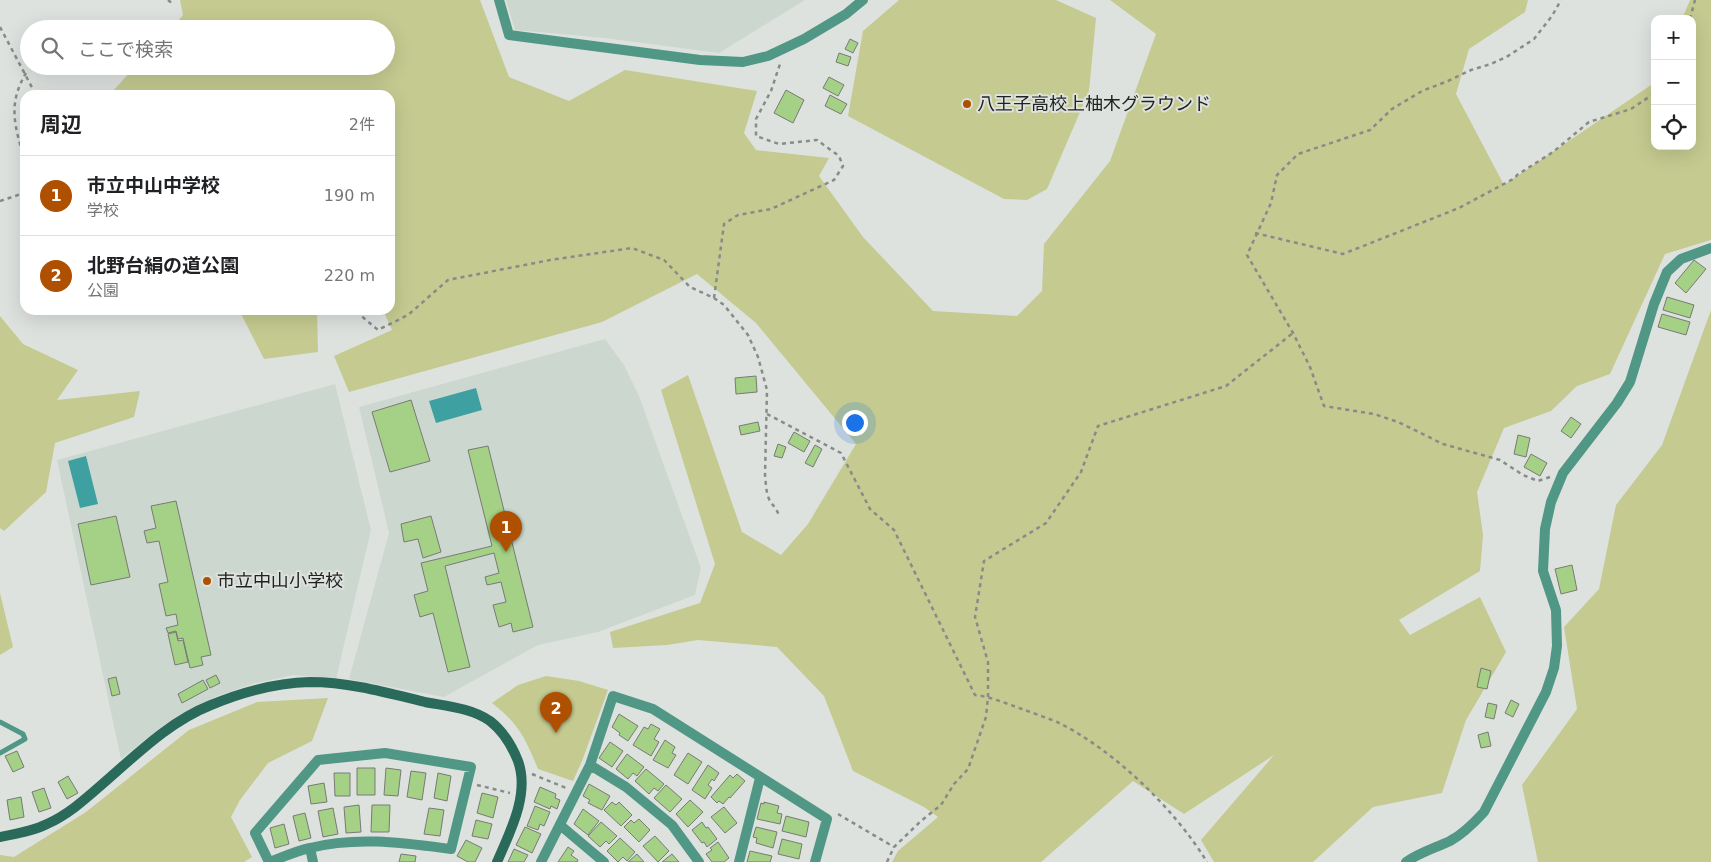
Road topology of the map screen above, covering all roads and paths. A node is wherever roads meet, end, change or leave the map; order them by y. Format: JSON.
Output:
{"nodes":[{"id":1,"x":168,"y":0,"type":"edge"},
{"id":2,"x":499,"y":0,"type":"edge"},
{"id":3,"x":863,"y":0,"type":"edge"},
{"id":4,"x":1561,"y":0,"type":"edge"},
{"id":5,"x":1695,"y":0,"type":"edge"},
{"id":6,"x":174,"y":5,"type":"dead end"},
{"id":7,"x":1691,"y":15,"type":"edge"},
{"id":8,"x":0,"y":26,"type":"edge"},
{"id":9,"x":787,"y":46,"type":"junction"},
{"id":10,"x":20,"y":62,"type":"edge"},
{"id":11,"x":25,"y":75,"type":"edge"},
{"id":12,"x":27,"y":75,"type":"edge"},
{"id":13,"x":34,"y":90,"type":"edge"},
{"id":14,"x":1651,"y":96,"type":"edge"},
{"id":15,"x":20,"y":141,"type":"edge"},
{"id":16,"x":20,"y":194,"type":"edge"},
{"id":17,"x":0,"y":201,"type":"edge"},
{"id":18,"x":1256,"y":233,"type":"junction"},
{"id":19,"x":1711,"y":248,"type":"edge"},
{"id":20,"x":714,"y":298,"type":"junction"},
{"id":21,"x":360,"y":315,"type":"edge"},
{"id":22,"x":1293,"y":333,"type":"junction"},
{"id":23,"x":767,"y":414,"type":"junction"},
{"id":24,"x":1563,"y":473,"type":"junction"},
{"id":25,"x":779,"y":516,"type":"dead end"},
{"id":26,"x":988,"y":697,"type":"junction"},
{"id":27,"x":0,"y":722,"type":"edge"},
{"id":28,"x":0,"y":753,"type":"edge"},
{"id":29,"x":590,"y":765,"type":"junction"},
{"id":30,"x":519,"y":769,"type":"junction"},
{"id":31,"x":760,"y":778,"type":"junction"},
{"id":32,"x":467,"y":783,"type":"junction"},
{"id":33,"x":576,"y":792,"type":"junction"},
{"id":34,"x":514,"y":794,"type":"dead end"},
{"id":35,"x":820,"y":814,"type":"junction"},
{"id":36,"x":560,"y":825,"type":"junction"},
{"id":37,"x":0,"y":837,"type":"edge"},
{"id":38,"x":894,"y":847,"type":"junction"},
{"id":39,"x":310,"y":848,"type":"junction"},
{"id":40,"x":270,"y":862,"type":"edge"},
{"id":41,"x":313,"y":862,"type":"edge"},
{"id":42,"x":497,"y":862,"type":"edge"},
{"id":43,"x":541,"y":862,"type":"edge"},
{"id":44,"x":604,"y":862,"type":"edge"},
{"id":45,"x":699,"y":862,"type":"edge"},
{"id":46,"x":739,"y":862,"type":"edge"},
{"id":47,"x":815,"y":862,"type":"edge"},
{"id":48,"x":887,"y":862,"type":"edge"},
{"id":49,"x":1207,"y":862,"type":"edge"},
{"id":50,"x":1406,"y":862,"type":"edge"}],
"edges":[{"from":1,"to":6,"type":"path"},
{"from":2,"to":9,"type":"street"},
{"from":3,"to":9,"type":"street"},
{"from":4,"to":18,"type":"path"},
{"from":5,"to":7,"type":"path"},
{"from":8,"to":10,"type":"path"},
{"from":9,"to":20,"type":"path"},
{"from":11,"to":15,"type":"path"},
{"from":12,"to":13,"type":"path"},
{"from":14,"to":18,"type":"path"},
{"from":16,"to":17,"type":"path"},
{"from":18,"to":22,"type":"path"},
{"from":19,"to":24,"type":"street"},
{"from":20,"to":21,"type":"path"},
{"from":20,"to":23,"type":"path"},
{"from":22,"to":24,"type":"path"},
{"from":22,"to":26,"type":"path"},
{"from":23,"to":25,"type":"path"},
{"from":23,"to":26,"type":"path"},
{"from":24,"to":50,"type":"street"},
{"from":26,"to":38,"type":"path"},
{"from":26,"to":49,"type":"path"},
{"from":27,"to":28,"type":"lane"},
{"from":29,"to":31,"type":"street"},
{"from":29,"to":33,"type":"street"},
{"from":29,"to":45,"type":"street"},
{"from":30,"to":33,"type":"path"},
{"from":30,"to":37,"type":"street"},
{"from":30,"to":42,"type":"street"},
{"from":31,"to":35,"type":"street"},
{"from":31,"to":46,"type":"street"},
{"from":32,"to":34,"type":"path"},
{"from":32,"to":39,"type":"street"},
{"from":32,"to":40,"type":"street"},
{"from":33,"to":36,"type":"street"},
{"from":35,"to":38,"type":"path"},
{"from":35,"to":47,"type":"street"},
{"from":36,"to":43,"type":"street"},
{"from":36,"to":44,"type":"street"},
{"from":38,"to":48,"type":"path"},
{"from":39,"to":40,"type":"street"},
{"from":39,"to":41,"type":"street"}]}
